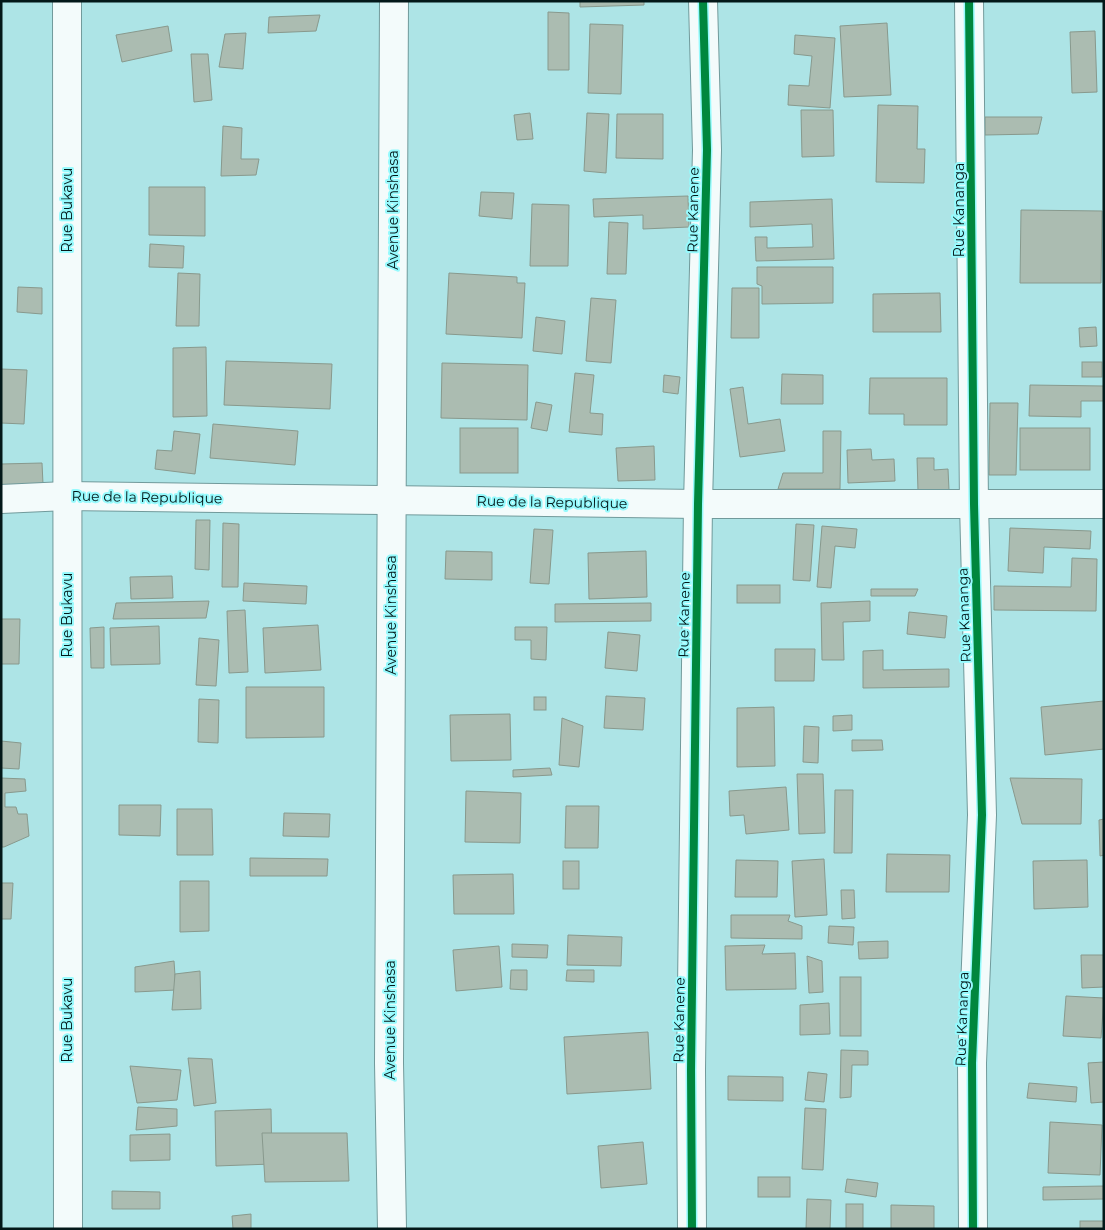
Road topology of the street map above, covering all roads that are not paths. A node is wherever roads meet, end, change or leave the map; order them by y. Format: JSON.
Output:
{"nodes":[{"id":1,"x":67,"y":1,"type":"edge"},
{"id":2,"x":394,"y":1,"type":"edge"},
{"id":3,"x":703,"y":1,"type":"edge"},
{"id":4,"x":969,"y":1,"type":"edge"},
{"id":5,"x":66,"y":496,"type":"junction"},
{"id":6,"x":1,"y":499,"type":"edge"},
{"id":7,"x":391,"y":500,"type":"junction"},
{"id":8,"x":698,"y":504,"type":"junction"},
{"id":9,"x":974,"y":504,"type":"junction"},
{"id":10,"x":1104,"y":504,"type":"edge"},
{"id":11,"x":68,"y":1229,"type":"edge"},
{"id":12,"x":392,"y":1229,"type":"edge"},
{"id":13,"x":692,"y":1229,"type":"edge"},
{"id":14,"x":973,"y":1229,"type":"edge"}],
"edges":[{"from":1,"to":5,"type":"street","name":"Rue Bukavu"},
{"from":2,"to":7,"type":"street","name":"Avenue Kinshasa"},
{"from":3,"to":8,"type":"street","name":"Rue Kanene"},
{"from":4,"to":9,"type":"street","name":"Rue Kananga"},
{"from":5,"to":6,"type":"street","name":"Rue de la Republique"},
{"from":5,"to":7,"type":"street","name":"Rue de la Republique"},
{"from":5,"to":11,"type":"street","name":"Rue Bukavu"},
{"from":7,"to":8,"type":"street","name":"Rue de la Republique"},
{"from":7,"to":12,"type":"street","name":"Avenue Kinshasa"},
{"from":8,"to":9,"type":"street","name":"Rue de la Republique"},
{"from":8,"to":13,"type":"street","name":"Rue Kanene"},
{"from":9,"to":10,"type":"street","name":"Rue de la Republique"},
{"from":9,"to":14,"type":"street","name":"Rue Kananga"}]}
